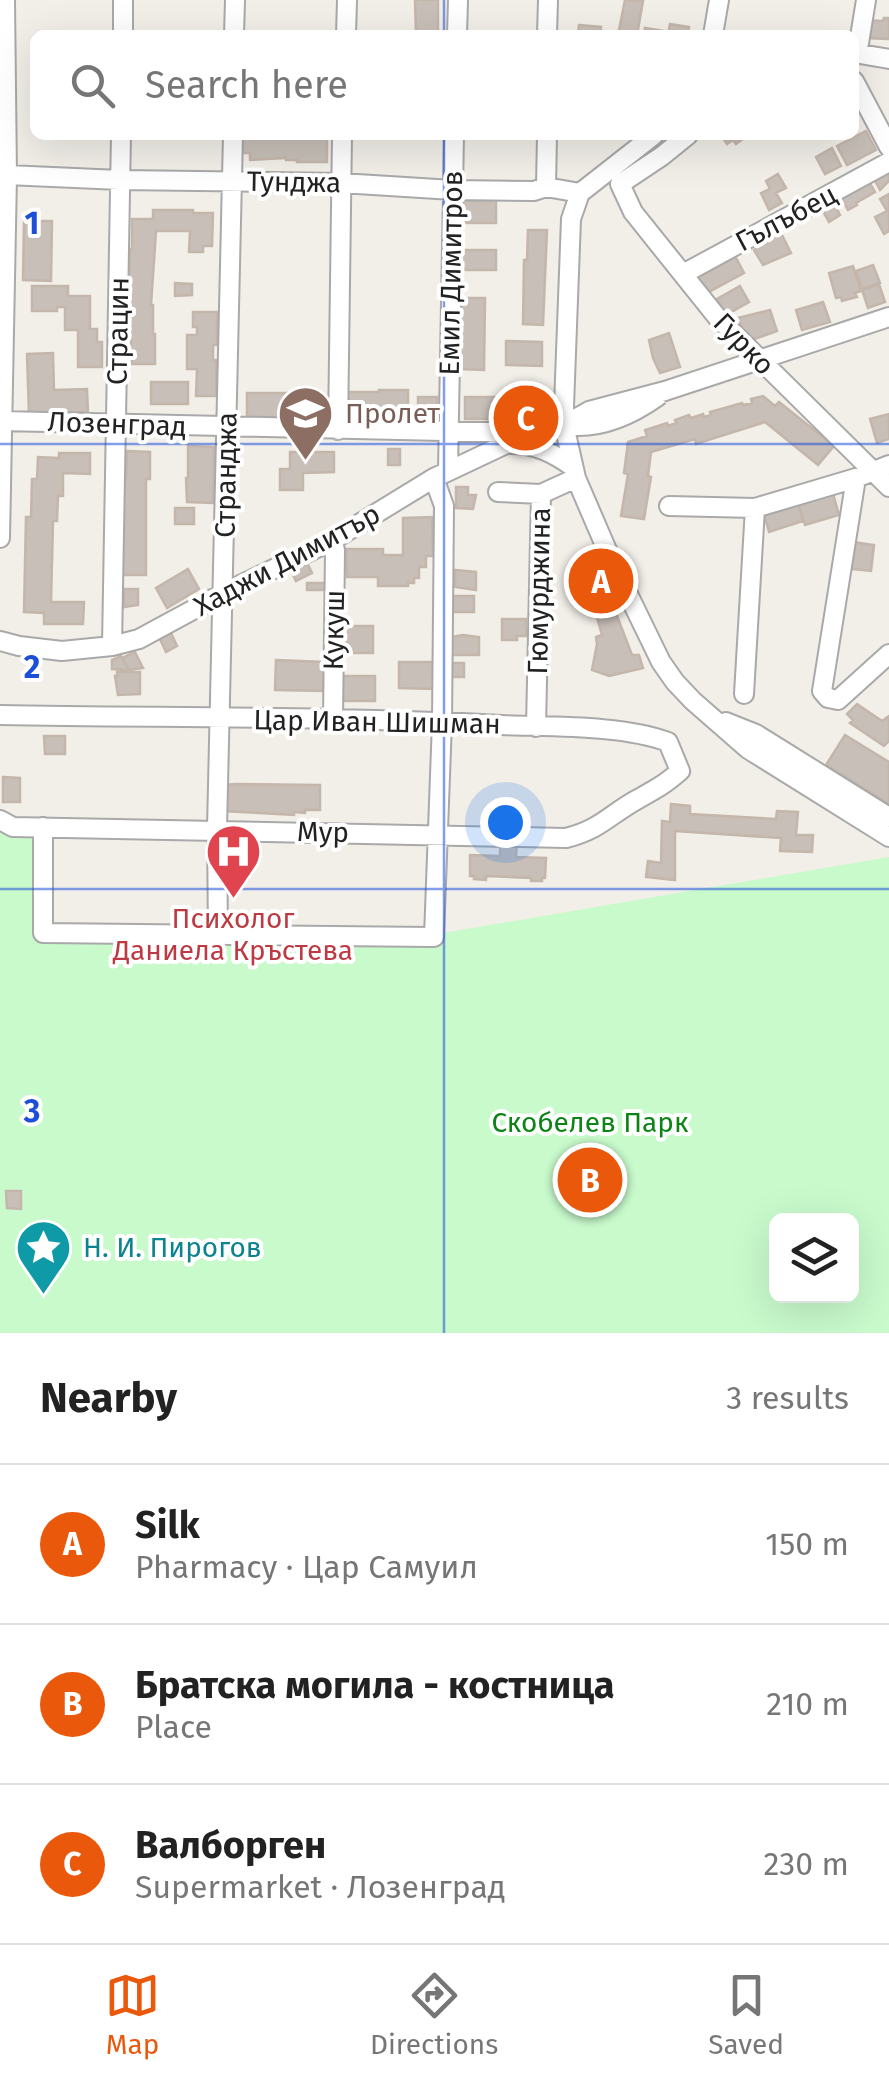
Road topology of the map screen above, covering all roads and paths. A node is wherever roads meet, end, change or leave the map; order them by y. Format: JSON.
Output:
{"nodes":[{"id":1,"x":5,"y":0,"type":"edge"},
{"id":2,"x":123,"y":0,"type":"edge"},
{"id":3,"x":235,"y":0,"type":"edge"},
{"id":4,"x":347,"y":0,"type":"edge"},
{"id":5,"x":458,"y":0,"type":"edge"},
{"id":6,"x":548,"y":0,"type":"edge"},
{"id":7,"x":719,"y":0,"type":"edge"},
{"id":8,"x":866,"y":0,"type":"edge"},
{"id":9,"x":122,"y":30,"type":"edge"},
{"id":10,"x":234,"y":30,"type":"edge"},
{"id":11,"x":346,"y":30,"type":"edge"},
{"id":12,"x":457,"y":30,"type":"edge"},
{"id":13,"x":548,"y":30,"type":"edge"},
{"id":14,"x":714,"y":30,"type":"edge"},
{"id":15,"x":859,"y":43,"type":"edge"},
{"id":16,"x":859,"y":53,"type":"edge"},
{"id":17,"x":889,"y":59,"type":"edge"},
{"id":18,"x":3,"y":83,"type":"edge"},
{"id":19,"x":859,"y":90,"type":"edge"},
{"id":20,"x":121,"y":140,"type":"edge"},
{"id":21,"x":233,"y":140,"type":"edge"},
{"id":22,"x":342,"y":140,"type":"edge"},
{"id":23,"x":454,"y":140,"type":"edge"},
{"id":24,"x":547,"y":140,"type":"edge"},
{"id":25,"x":648,"y":140,"type":"edge"},
{"id":26,"x":682,"y":140,"type":"edge"},
{"id":27,"x":889,"y":147,"type":"edge"},
{"id":28,"x":889,"y":162,"type":"edge"},
{"id":29,"x":8,"y":175,"type":"junction"},
{"id":30,"x":120,"y":180,"type":"junction"},
{"id":31,"x":232,"y":181,"type":"junction"},
{"id":32,"x":340,"y":183,"type":"junction"},
{"id":33,"x":546,"y":187,"type":"junction"},
{"id":34,"x":452,"y":190,"type":"junction"},
{"id":35,"x":580,"y":193,"type":"junction"},
{"id":36,"x":683,"y":274,"type":"junction"},
{"id":37,"x":889,"y":317,"type":"edge"},
{"id":38,"x":758,"y":360,"type":"junction"},
{"id":39,"x":2,"y":421,"type":"junction"},
{"id":40,"x":117,"y":424,"type":"junction"},
{"id":41,"x":564,"y":425,"type":"junction"},
{"id":42,"x":228,"y":427,"type":"junction"},
{"id":43,"x":338,"y":430,"type":"junction"},
{"id":44,"x":447,"y":431,"type":"junction"},
{"id":45,"x":531,"y":434,"type":"junction"},
{"id":46,"x":506,"y":444,"type":"junction"},
{"id":47,"x":882,"y":468,"type":"edge"},
{"id":48,"x":574,"y":473,"type":"junction"},
{"id":49,"x":441,"y":475,"type":"junction"},
{"id":50,"x":856,"y":478,"type":"junction"},
{"id":51,"x":889,"y":488,"type":"edge"},
{"id":52,"x":498,"y":492,"type":"dead end"},
{"id":53,"x":540,"y":494,"type":"junction"},
{"id":54,"x":669,"y":506,"type":"dead end"},
{"id":55,"x":755,"y":508,"type":"junction"},
{"id":56,"x":0,"y":538,"type":"edge"},
{"id":57,"x":331,"y":541,"type":"junction"},
{"id":58,"x":224,"y":594,"type":"junction"},
{"id":59,"x":0,"y":641,"type":"edge"},
{"id":60,"x":112,"y":646,"type":"junction"},
{"id":61,"x":889,"y":654,"type":"edge"},
{"id":62,"x":744,"y":694,"type":"dead end"},
{"id":63,"x":708,"y":713,"type":"junction"},
{"id":64,"x":0,"y":715,"type":"edge"},
{"id":65,"x":221,"y":718,"type":"junction"},
{"id":66,"x":333,"y":720,"type":"junction"},
{"id":67,"x":442,"y":722,"type":"junction"},
{"id":68,"x":536,"y":726,"type":"junction"},
{"id":69,"x":636,"y":800,"type":"joint"},
{"id":70,"x":889,"y":817,"type":"edge"},
{"id":71,"x":0,"y":820,"type":"edge"},
{"id":72,"x":43,"y":827,"type":"junction"},
{"id":73,"x":217,"y":829,"type":"junction"},
{"id":74,"x":439,"y":834,"type":"junction"},
{"id":75,"x":889,"y":837,"type":"edge"},
{"id":76,"x":218,"y":936,"type":"junction"}],
"edges":[{"from":1,"to":18,"type":"street"},
{"from":2,"to":9,"type":"street"},
{"from":3,"to":10,"type":"street"},
{"from":4,"to":11,"type":"street"},
{"from":5,"to":12,"type":"street"},
{"from":6,"to":13,"type":"street"},
{"from":7,"to":14,"type":"street"},
{"from":8,"to":15,"type":"street"},
{"from":16,"to":17,"type":"street"},
{"from":18,"to":29,"type":"street"},
{"from":19,"to":27,"type":"street"},
{"from":20,"to":30,"type":"street","name":"Страцин"},
{"from":21,"to":31,"type":"street","name":"Странджа"},
{"from":22,"to":32,"type":"street"},
{"from":23,"to":34,"type":"street","name":"Емил Димитров"},
{"from":24,"to":33,"type":"street"},
{"from":25,"to":35,"type":"street"},
{"from":26,"to":36,"type":"street","name":"Гурко"},
{"from":28,"to":36,"type":"street","name":"Гълъбец"},
{"from":29,"to":30,"type":"street","name":"Тунджа"},
{"from":29,"to":39,"type":"street"},
{"from":30,"to":31,"type":"street","name":"Тунджа"},
{"from":30,"to":40,"type":"street","name":"Страцин"},
{"from":31,"to":32,"type":"street","name":"Тунджа"},
{"from":31,"to":42,"type":"street","name":"Странджа"},
{"from":32,"to":34,"type":"street","name":"Тунджа"},
{"from":32,"to":43,"type":"street"},
{"from":33,"to":34,"type":"street","name":"Тунджа"},
{"from":33,"to":35,"type":"street","name":"Тунджа"},
{"from":34,"to":44,"type":"street","name":"Емил Димитров"},
{"from":35,"to":41,"type":"street"},
{"from":36,"to":38,"type":"street","name":"Гурко"},
{"from":37,"to":38,"type":"street","name":"Хаджи Димитър"},
{"from":38,"to":41,"type":"street","name":"Хаджи Димитър"},
{"from":38,"to":47,"type":"street","name":"Гурко"},
{"from":39,"to":40,"type":"street","name":"Лозенград"},
{"from":39,"to":56,"type":"street"},
{"from":40,"to":42,"type":"street","name":"Лозенград"},
{"from":40,"to":60,"type":"street","name":"Страцин"},
{"from":41,"to":45,"type":"street","name":"Хаджи Димитър"},
{"from":41,"to":48,"type":"street"},
{"from":42,"to":43,"type":"street","name":"Лозенград"},
{"from":42,"to":58,"type":"street","name":"Странджа"},
{"from":43,"to":44,"type":"street","name":"Лозенград"},
{"from":44,"to":45,"type":"street","name":"Лозенград"},
{"from":44,"to":49,"type":"street","name":"Емил Димитров"},
{"from":45,"to":46,"type":"street","name":"Хаджи Димитър"},
{"from":46,"to":48,"type":"street"},
{"from":46,"to":49,"type":"street","name":"Хаджи Димитър"},
{"from":47,"to":50,"type":"street"},
{"from":47,"to":51,"type":"street","name":"Гурко"},
{"from":48,"to":53,"type":"street","name":"Гюмурджина"},
{"from":48,"to":63,"type":"street"},
{"from":49,"to":57,"type":"street","name":"Хаджи Димитър"},
{"from":49,"to":67,"type":"street","name":"Емил Димитров"},
{"from":50,"to":55,"type":"street"},
{"from":50,"to":61,"type":"street"},
{"from":52,"to":53,"type":"street"},
{"from":53,"to":68,"type":"street","name":"Гюмурджина"},
{"from":54,"to":55,"type":"street"},
{"from":55,"to":62,"type":"street"},
{"from":57,"to":58,"type":"street","name":"Хаджи Димитър"},
{"from":57,"to":66,"type":"street","name":"Кукуш"},
{"from":58,"to":60,"type":"street","name":"Хаджи Димитър"},
{"from":58,"to":65,"type":"street","name":"Странджа"},
{"from":59,"to":60,"type":"street","name":"Хаджи Димитър"},
{"from":63,"to":70,"type":"street"},
{"from":63,"to":75,"type":"street"},
{"from":64,"to":65,"type":"street","name":"Цар Иван Шишман"},
{"from":65,"to":66,"type":"street","name":"Цар Иван Шишман"},
{"from":65,"to":73,"type":"street","name":"Странджа"},
{"from":66,"to":67,"type":"street","name":"Цар Иван Шишман"},
{"from":67,"to":68,"type":"street","name":"Цар Иван Шишман"},
{"from":67,"to":74,"type":"street","name":"Емил Димитров"},
{"from":68,"to":69,"type":"street","name":"Цар Иван Шишман"},
{"from":69,"to":74,"type":"street","name":"Мур"},
{"from":71,"to":72,"type":"street","name":"Мур"},
{"from":72,"to":73,"type":"street","name":"Мур"},
{"from":72,"to":76,"type":"street"},
{"from":73,"to":74,"type":"street","name":"Мур"},
{"from":73,"to":76,"type":"street","name":"Странджа"},
{"from":74,"to":76,"type":"street","name":"Емил Димитров"}]}
